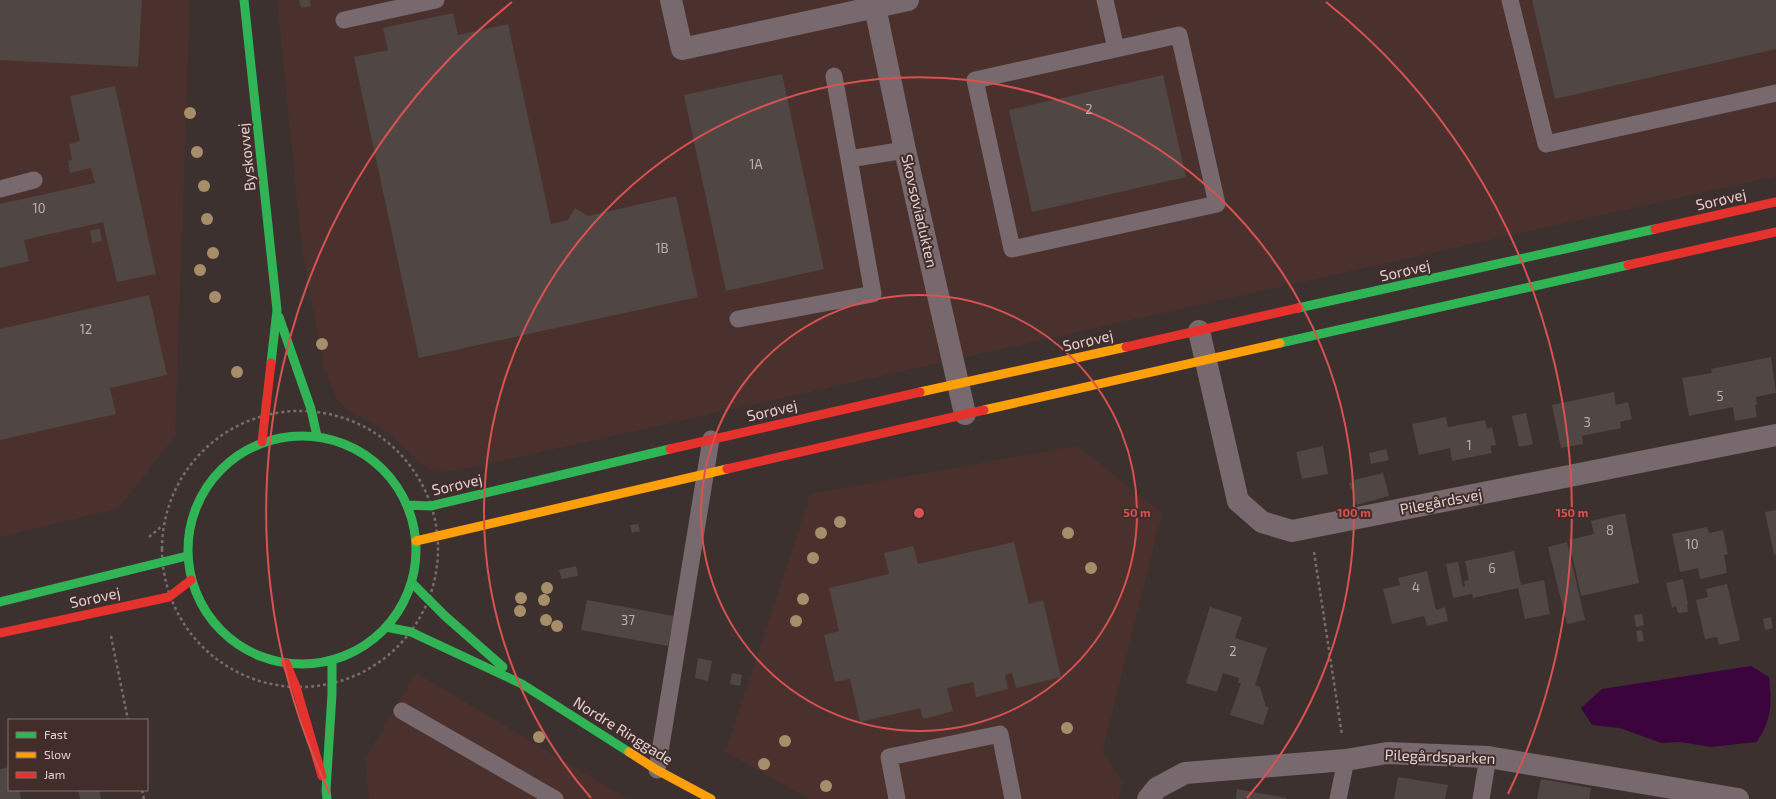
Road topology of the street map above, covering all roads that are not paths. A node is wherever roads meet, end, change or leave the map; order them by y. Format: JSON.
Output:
{"nodes":[{"id":1,"x":244,"y":0,"type":"edge"},
{"id":2,"x":436,"y":0,"type":"edge"},
{"id":3,"x":671,"y":0,"type":"edge"},
{"id":4,"x":908,"y":0,"type":"edge"},
{"id":5,"x":1105,"y":0,"type":"edge"},
{"id":6,"x":1510,"y":0,"type":"edge"},
{"id":7,"x":875,"y":7,"type":"junction"},
{"id":8,"x":344,"y":20,"type":"dead end"},
{"id":9,"x":1116,"y":49,"type":"junction"},
{"id":10,"x":834,"y":76,"type":"dead end"},
{"id":11,"x":1776,"y":93,"type":"edge"},
{"id":12,"x":905,"y":150,"type":"junction"},
{"id":13,"x":849,"y":159,"type":"junction"},
{"id":14,"x":34,"y":180,"type":"dead end"},
{"id":15,"x":0,"y":189,"type":"edge"},
{"id":16,"x":1776,"y":202,"type":"edge"},
{"id":17,"x":1776,"y":232,"type":"edge"},
{"id":18,"x":277,"y":310,"type":"junction"},
{"id":19,"x":738,"y":319,"type":"dead end"},
{"id":20,"x":1199,"y":331,"type":"junction"},
{"id":21,"x":1207,"y":361,"type":"junction"},
{"id":22,"x":958,"y":384,"type":"junction"},
{"id":23,"x":965,"y":414,"type":"junction"},
{"id":24,"x":1776,"y":435,"type":"edge"},
{"id":25,"x":317,"y":436,"type":"junction"},
{"id":26,"x":711,"y":439,"type":"junction"},
{"id":27,"x":262,"y":442,"type":"junction"},
{"id":28,"x":705,"y":473,"type":"junction"},
{"id":29,"x":407,"y":505,"type":"junction"},
{"id":30,"x":416,"y":541,"type":"junction"},
{"id":31,"x":187,"y":556,"type":"junction"},
{"id":32,"x":191,"y":580,"type":"junction"},
{"id":33,"x":412,"y":583,"type":"junction"},
{"id":34,"x":0,"y":602,"type":"edge"},
{"id":35,"x":386,"y":627,"type":"junction"},
{"id":36,"x":0,"y":633,"type":"edge"},
{"id":37,"x":332,"y":660,"type":"junction"},
{"id":38,"x":286,"y":663,"type":"junction"},
{"id":39,"x":522,"y":684,"type":"junction"},
{"id":40,"x":402,"y":711,"type":"dead end"},
{"id":41,"x":1488,"y":756,"type":"junction"},
{"id":42,"x":1346,"y":760,"type":"junction"},
{"id":43,"x":658,"y":770,"type":"junction"},
{"id":44,"x":326,"y":795,"type":"edge"},
{"id":45,"x":555,"y":799,"type":"edge"},
{"id":46,"x":711,"y":799,"type":"edge"},
{"id":47,"x":897,"y":799,"type":"edge"},
{"id":48,"x":1014,"y":799,"type":"edge"},
{"id":49,"x":1148,"y":799,"type":"edge"},
{"id":50,"x":1338,"y":799,"type":"edge"},
{"id":51,"x":1481,"y":799,"type":"edge"},
{"id":52,"x":1738,"y":799,"type":"edge"}],
"edges":[{"from":1,"to":18,"type":"street","name":"Byskovvej"},
{"from":2,"to":8,"type":"lane"},
{"from":3,"to":7,"type":"street"},
{"from":4,"to":7,"type":"street"},
{"from":5,"to":9,"type":"lane"},
{"from":6,"to":11,"type":"lane"},
{"from":7,"to":12,"type":"street","name":"Skovsøviadukten"},
{"from":9,"to":9,"type":"lane"},
{"from":10,"to":13,"type":"lane"},
{"from":12,"to":13,"type":"lane"},
{"from":12,"to":22,"type":"street","name":"Skovsøviadukten"},
{"from":13,"to":19,"type":"lane"},
{"from":14,"to":15,"type":"lane"},
{"from":16,"to":20,"type":"street","name":"Sorøvej"},
{"from":17,"to":21,"type":"street"},
{"from":18,"to":25,"type":"street","name":"Byskovvej"},
{"from":18,"to":27,"type":"street","name":"Byskovvej"},
{"from":20,"to":21,"type":"street","name":"Pilegårdsvej"},
{"from":20,"to":22,"type":"street","name":"Sorøvej"},
{"from":21,"to":23,"type":"street"},
{"from":21,"to":24,"type":"street","name":"Pilegårdsvej"},
{"from":22,"to":23,"type":"street","name":"Skovsøviadukten"},
{"from":22,"to":26,"type":"street","name":"Sorøvej"},
{"from":23,"to":28,"type":"street"},
{"from":25,"to":27,"type":"street"},
{"from":25,"to":29,"type":"street"},
{"from":26,"to":28,"type":"lane"},
{"from":26,"to":29,"type":"street","name":"Sorøvej"},
{"from":27,"to":31,"type":"street"},
{"from":28,"to":30,"type":"street"},
{"from":28,"to":43,"type":"lane"},
{"from":29,"to":30,"type":"street"},
{"from":30,"to":33,"type":"street"},
{"from":31,"to":32,"type":"street"},
{"from":31,"to":34,"type":"street","name":"Sorøvej"},
{"from":32,"to":36,"type":"street","name":"Sorøvej"},
{"from":32,"to":38,"type":"street"},
{"from":33,"to":35,"type":"street"},
{"from":33,"to":39,"type":"street","name":"Nordre Ringgade"},
{"from":35,"to":37,"type":"street"},
{"from":35,"to":39,"type":"street","name":"Nordre Ringgade"},
{"from":37,"to":38,"type":"street"},
{"from":37,"to":44,"type":"street"},
{"from":38,"to":44,"type":"street"},
{"from":39,"to":43,"type":"street","name":"Nordre Ringgade"},
{"from":40,"to":45,"type":"lane"},
{"from":41,"to":42,"type":"street","name":"Pilegårdsparken"},
{"from":41,"to":51,"type":"lane"},
{"from":41,"to":52,"type":"street","name":"Pilegårdsparken"},
{"from":42,"to":49,"type":"street","name":"Pilegårdsparken"},
{"from":42,"to":50,"type":"lane"},
{"from":43,"to":46,"type":"street","name":"Nordre Ringgade"},
{"from":47,"to":48,"type":"lane"}]}
